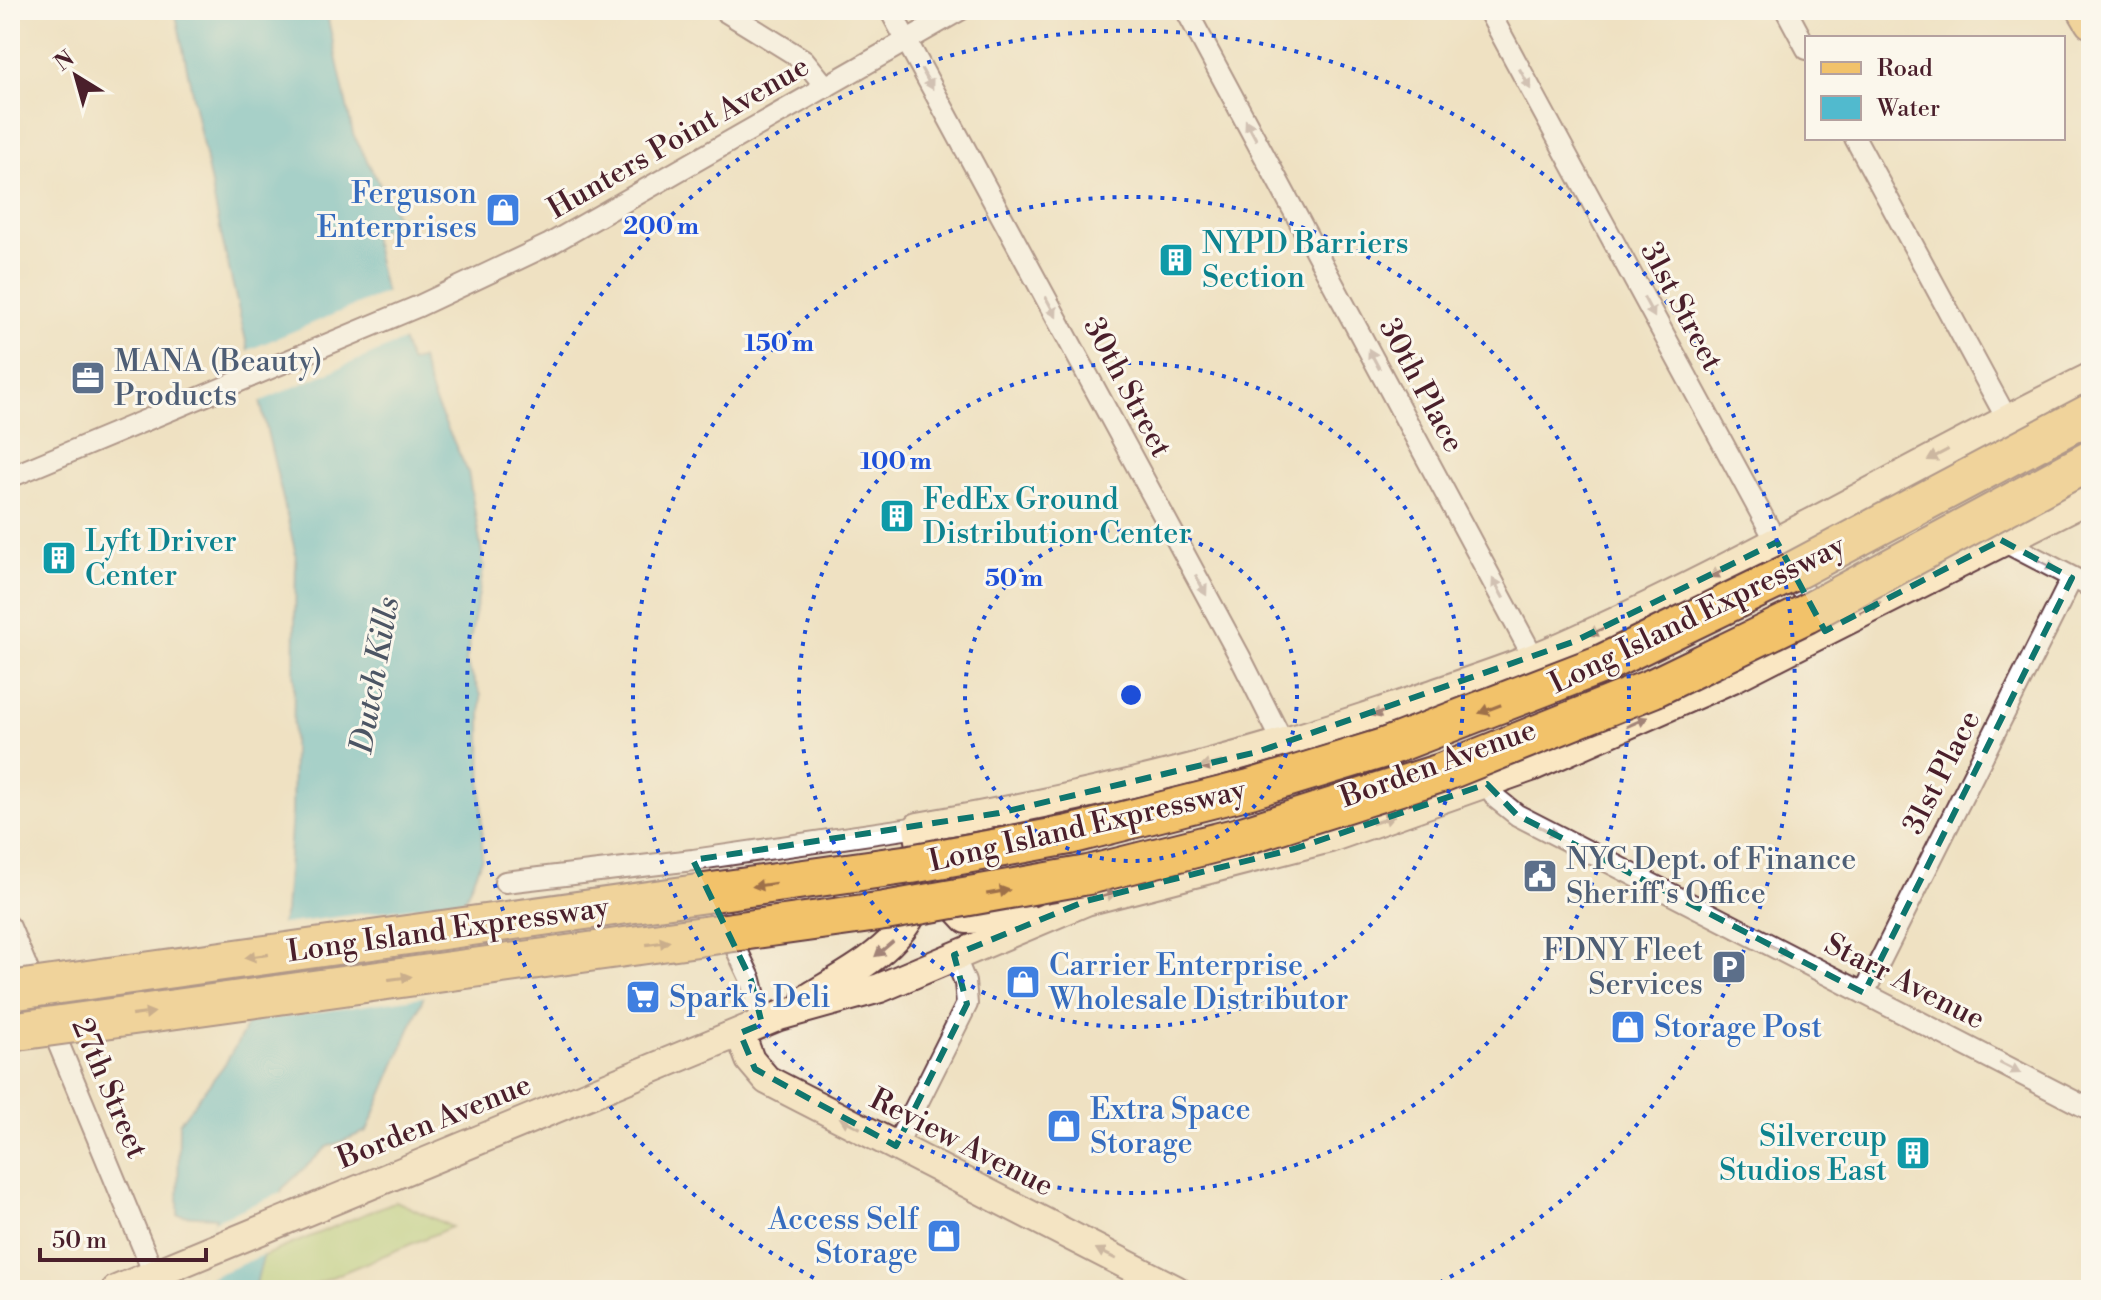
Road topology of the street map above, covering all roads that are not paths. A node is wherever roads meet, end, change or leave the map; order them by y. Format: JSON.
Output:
{"nodes":[{"id":1,"x":723,"y":10,"type":"edge"},
{"id":2,"x":890,"y":10,"type":"edge"},
{"id":3,"x":960,"y":10,"type":"edge"},
{"id":4,"x":1186,"y":10,"type":"edge"},
{"id":5,"x":1488,"y":10,"type":"edge"},
{"id":6,"x":1786,"y":10,"type":"edge"},
{"id":7,"x":2084,"y":10,"type":"edge"},
{"id":8,"x":2091,"y":22,"type":"edge"},
{"id":9,"x":907,"y":41,"type":"junction"},
{"id":10,"x":1805,"y":45,"type":"edge"},
{"id":11,"x":826,"y":87,"type":"junction"},
{"id":12,"x":1856,"y":140,"type":"edge"},
{"id":13,"x":2091,"y":377,"type":"edge"},
{"id":14,"x":2091,"y":385,"type":"edge"},
{"id":15,"x":2091,"y":413,"type":"edge"},
{"id":16,"x":2007,"y":418,"type":"junction"},
{"id":17,"x":2091,"y":460,"type":"edge"},
{"id":18,"x":10,"y":477,"type":"edge"},
{"id":19,"x":2091,"y":497,"type":"edge"},
{"id":20,"x":2058,"y":512,"type":"junction"},
{"id":21,"x":1864,"y":534,"type":"junction"},
{"id":22,"x":2001,"y":540,"type":"junction"},
{"id":23,"x":1777,"y":542,"type":"junction"},
{"id":24,"x":2082,"y":582,"type":"edge"},
{"id":25,"x":1825,"y":631,"type":"junction"},
{"id":26,"x":1535,"y":657,"type":"junction"},
{"id":27,"x":1286,"y":744,"type":"junction"},
{"id":28,"x":1581,"y":747,"type":"junction"},
{"id":29,"x":1487,"y":784,"type":"junction"},
{"id":30,"x":918,"y":827,"type":"junction"},
{"id":31,"x":1330,"y":838,"type":"junction"},
{"id":32,"x":693,"y":860,"type":"junction"},
{"id":33,"x":924,"y":866,"type":"junction"},
{"id":34,"x":505,"y":882,"type":"dead end"},
{"id":35,"x":1052,"y":914,"type":"junction"},
{"id":36,"x":10,"y":927,"type":"edge"},
{"id":37,"x":954,"y":955,"type":"junction"},
{"id":38,"x":10,"y":991,"type":"edge"},
{"id":39,"x":1864,"y":993,"type":"junction"},
{"id":40,"x":760,"y":1024,"type":"junction"},
{"id":41,"x":10,"y":1032,"type":"edge"},
{"id":42,"x":55,"y":1033,"type":"junction"},
{"id":43,"x":10,"y":1052,"type":"edge"},
{"id":44,"x":2091,"y":1110,"type":"edge"},
{"id":45,"x":896,"y":1146,"type":"junction"},
{"id":46,"x":154,"y":1274,"type":"junction"},
{"id":47,"x":116,"y":1290,"type":"edge"},
{"id":48,"x":1176,"y":1290,"type":"edge"}],
"edges":[{"from":1,"to":11,"type":"street"},
{"from":2,"to":9,"type":"street","name":"30th Street"},
{"from":3,"to":9,"type":"street","name":"Hunters Point Avenue"},
{"from":26,"to":4,"type":"street","name":"30th Place","one_way":true},
{"from":5,"to":23,"type":"street","name":"31st Street","one_way":true},
{"from":6,"to":10,"type":"street"},
{"from":7,"to":8,"type":"main road"},
{"from":9,"to":11,"type":"street","name":"Hunters Point Avenue"},
{"from":9,"to":27,"type":"street","name":"30th Street","one_way":true},
{"from":11,"to":18,"type":"street","name":"Hunters Point Avenue"},
{"from":12,"to":16,"type":"street"},
{"from":13,"to":16,"type":"main road"},
{"from":14,"to":21,"type":"highway","bridge":true},
{"from":15,"to":21,"type":"highway","name":"Long Island Expressway","bridge":true},
{"from":16,"to":20,"type":"street"},
{"from":16,"to":23,"type":"main road","one_way":true},
{"from":41,"to":17,"type":"highway","name":"Long Island Expressway","one_way":true,"bridge":true},
{"from":19,"to":20,"type":"main road","name":"Borden Avenue"},
{"from":20,"to":22,"type":"main road","name":"Borden Avenue"},
{"from":21,"to":38,"type":"highway","name":"Long Island Expressway","one_way":true,"bridge":true},
{"from":22,"to":24,"type":"street","one_way":true},
{"from":25,"to":22,"type":"main road","name":"Borden Avenue","one_way":true},
{"from":23,"to":25,"type":"street","name":"31st Street"},
{"from":23,"to":26,"type":"main road","one_way":true},
{"from":24,"to":39,"type":"street","name":"31st Place"},
{"from":28,"to":25,"type":"main road","name":"Borden Avenue","one_way":true},
{"from":26,"to":27,"type":"main road","one_way":true},
{"from":26,"to":28,"type":"street","name":"30th Place"},
{"from":27,"to":30,"type":"main road","one_way":true},
{"from":27,"to":31,"type":"street","name":"30th Street"},
{"from":28,"to":29,"type":"main road","name":"Borden Avenue"},
{"from":31,"to":29,"type":"main road","name":"Borden Avenue","one_way":true},
{"from":29,"to":39,"type":"street","name":"Starr Avenue","one_way":true},
{"from":30,"to":32,"type":"street"},
{"from":30,"to":33,"type":"main road","name":"Borden Avenue"},
{"from":35,"to":31,"type":"main road","name":"Borden Avenue","one_way":true},
{"from":32,"to":34,"type":"street"},
{"from":32,"to":40,"type":"street","name":"Review Avenue"},
{"from":33,"to":35,"type":"main road"},
{"from":33,"to":37,"type":"main road"},
{"from":33,"to":40,"type":"main road","name":"Borden Avenue","one_way":true},
{"from":35,"to":37,"type":"main road","name":"Borden Avenue"},
{"from":36,"to":42,"type":"street","name":"27th Street"},
{"from":37,"to":40,"type":"main road","name":"Borden Avenue"},
{"from":37,"to":45,"type":"street"},
{"from":39,"to":44,"type":"street","name":"Starr Avenue","one_way":true},
{"from":45,"to":40,"type":"main road","name":"Review Avenue","one_way":true},
{"from":40,"to":46,"type":"main road","name":"Borden Avenue"},
{"from":42,"to":43,"type":"street"},
{"from":42,"to":46,"type":"street","name":"27th Street"},
{"from":48,"to":45,"type":"main road","name":"Review Avenue","one_way":true},
{"from":46,"to":47,"type":"main road","name":"Borden Avenue"}]}
